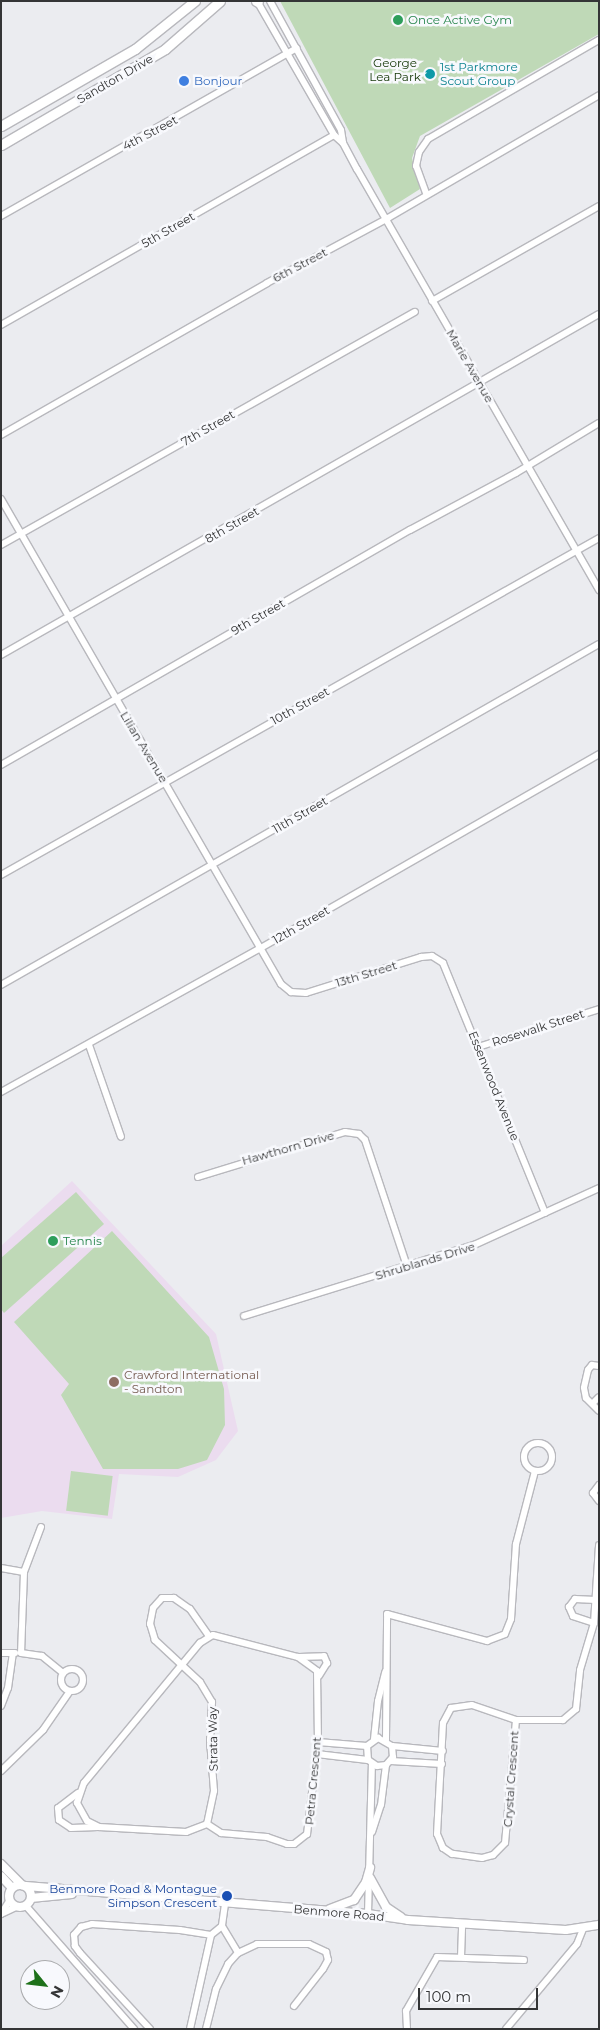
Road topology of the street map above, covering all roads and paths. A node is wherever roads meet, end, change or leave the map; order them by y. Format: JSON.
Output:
{"nodes":[{"id":1,"x":195,"y":1,"type":"edge"},
{"id":2,"x":227,"y":1,"type":"edge"},
{"id":3,"x":270,"y":1,"type":"edge"},
{"id":4,"x":257,"y":2,"type":"edge"},
{"id":5,"x":218,"y":3,"type":"edge"},
{"id":6,"x":599,"y":40,"type":"edge"},
{"id":7,"x":297,"y":48,"type":"junction"},
{"id":8,"x":288,"y":54,"type":"junction"},
{"id":9,"x":599,"y":96,"type":"edge"},
{"id":10,"x":1,"y":126,"type":"edge"},
{"id":11,"x":334,"y":135,"type":"junction"},
{"id":12,"x":343,"y":143,"type":"junction"},
{"id":13,"x":1,"y":145,"type":"edge"},
{"id":14,"x":426,"y":193,"type":"junction"},
{"id":15,"x":599,"y":206,"type":"edge"},
{"id":16,"x":1,"y":216,"type":"edge"},
{"id":17,"x":388,"y":218,"type":"junction"},
{"id":18,"x":432,"y":301,"type":"junction"},
{"id":19,"x":415,"y":312,"type":"dead end"},
{"id":20,"x":599,"y":314,"type":"edge"},
{"id":21,"x":1,"y":325,"type":"edge"},
{"id":22,"x":480,"y":382,"type":"junction"},
{"id":23,"x":599,"y":422,"type":"edge"},
{"id":24,"x":1,"y":435,"type":"edge"},
{"id":25,"x":528,"y":465,"type":"junction"},
{"id":26,"x":1,"y":499,"type":"edge"},
{"id":27,"x":21,"y":534,"type":"junction"},
{"id":28,"x":599,"y":538,"type":"edge"},
{"id":29,"x":1,"y":545,"type":"edge"},
{"id":30,"x":577,"y":551,"type":"junction"},
{"id":31,"x":599,"y":590,"type":"edge"},
{"id":32,"x":70,"y":616,"type":"junction"},
{"id":33,"x":599,"y":644,"type":"edge"},
{"id":34,"x":1,"y":655,"type":"edge"},
{"id":35,"x":116,"y":699,"type":"junction"},
{"id":36,"x":599,"y":754,"type":"edge"},
{"id":37,"x":1,"y":765,"type":"edge"},
{"id":38,"x":165,"y":781,"type":"junction"},
{"id":39,"x":213,"y":865,"type":"junction"},
{"id":40,"x":1,"y":876,"type":"edge"},
{"id":41,"x":260,"y":949,"type":"junction"},
{"id":42,"x":441,"y":961,"type":"joint"},
{"id":43,"x":1,"y":985,"type":"edge"},
{"id":44,"x":291,"y":992,"type":"joint"},
{"id":45,"x":599,"y":1008,"type":"edge"},
{"id":46,"x":89,"y":1045,"type":"junction"},
{"id":47,"x":478,"y":1047,"type":"junction"},
{"id":48,"x":1,"y":1092,"type":"edge"},
{"id":49,"x":121,"y":1136,"type":"dead end"},
{"id":50,"x":198,"y":1177,"type":"dead end"},
{"id":51,"x":599,"y":1188,"type":"edge"},
{"id":52,"x":545,"y":1213,"type":"junction"},
{"id":53,"x":407,"y":1266,"type":"junction"},
{"id":54,"x":244,"y":1316,"type":"dead end"},
{"id":55,"x":599,"y":1366,"type":"edge"},
{"id":56,"x":599,"y":1398,"type":"edge"},
{"id":57,"x":593,"y":1403,"type":"junction"},
{"id":58,"x":599,"y":1411,"type":"edge"},
{"id":59,"x":535,"y":1471,"type":"junction"},
{"id":60,"x":599,"y":1484,"type":"edge"},
{"id":61,"x":599,"y":1501,"type":"edge"},
{"id":62,"x":41,"y":1527,"type":"dead end"},
{"id":63,"x":599,"y":1545,"type":"edge"},
{"id":64,"x":1,"y":1568,"type":"edge"},
{"id":65,"x":24,"y":1572,"type":"junction"},
{"id":66,"x":596,"y":1600,"type":"junction"},
{"id":67,"x":594,"y":1623,"type":"junction"},
{"id":68,"x":210,"y":1636,"type":"junction"},
{"id":69,"x":1,"y":1653,"type":"edge"},
{"id":70,"x":13,"y":1653,"type":"junction"},
{"id":71,"x":21,"y":1653,"type":"junction"},
{"id":72,"x":298,"y":1657,"type":"junction"},
{"id":73,"x":182,"y":1665,"type":"junction"},
{"id":74,"x":386,"y":1668,"type":"junction"},
{"id":75,"x":63,"y":1673,"type":"junction"},
{"id":76,"x":319,"y":1676,"type":"junction"},
{"id":77,"x":70,"y":1690,"type":"junction"},
{"id":78,"x":1,"y":1706,"type":"edge"},
{"id":79,"x":516,"y":1720,"type":"junction"},
{"id":80,"x":374,"y":1739,"type":"junction"},
{"id":81,"x":386,"y":1740,"type":"junction"},
{"id":82,"x":318,"y":1742,"type":"junction"},
{"id":83,"x":367,"y":1746,"type":"junction"},
{"id":84,"x":392,"y":1746,"type":"junction"},
{"id":85,"x":442,"y":1751,"type":"junction"},
{"id":86,"x":317,"y":1754,"type":"junction"},
{"id":87,"x":370,"y":1762,"type":"junction"},
{"id":88,"x":388,"y":1763,"type":"junction"},
{"id":89,"x":442,"y":1764,"type":"junction"},
{"id":90,"x":1,"y":1771,"type":"edge"},
{"id":91,"x":78,"y":1793,"type":"junction"},
{"id":92,"x":207,"y":1824,"type":"junction"},
{"id":93,"x":99,"y":1827,"type":"junction"},
{"id":94,"x":372,"y":1832,"type":"junction"},
{"id":95,"x":1,"y":1864,"type":"edge"},
{"id":96,"x":370,"y":1868,"type":"junction"},
{"id":97,"x":1,"y":1876,"type":"edge"},
{"id":98,"x":370,"y":1878,"type":"junction"},
{"id":99,"x":24,"y":1886,"type":"junction"},
{"id":100,"x":12,"y":1888,"type":"junction"},
{"id":101,"x":79,"y":1892,"type":"junction"},
{"id":102,"x":31,"y":1898,"type":"junction"},
{"id":103,"x":9,"y":1901,"type":"junction"},
{"id":104,"x":225,"y":1904,"type":"junction"},
{"id":105,"x":26,"y":1906,"type":"junction"},
{"id":106,"x":16,"y":1907,"type":"junction"},
{"id":107,"x":323,"y":1910,"type":"junction"},
{"id":108,"x":1,"y":1914,"type":"edge"},
{"id":109,"x":368,"y":1914,"type":"junction"},
{"id":110,"x":408,"y":1920,"type":"junction"},
{"id":111,"x":462,"y":1922,"type":"junction"},
{"id":112,"x":599,"y":1925,"type":"edge"},
{"id":113,"x":222,"y":1926,"type":"junction"},
{"id":114,"x":583,"y":1929,"type":"junction"},
{"id":115,"x":211,"y":1935,"type":"junction"},
{"id":116,"x":238,"y":1953,"type":"junction"},
{"id":117,"x":462,"y":1957,"type":"junction"},
{"id":118,"x":524,"y":1960,"type":"dead end"},
{"id":119,"x":294,"y":2006,"type":"dead end"},
{"id":120,"x":134,"y":2029,"type":"edge"},
{"id":121,"x":150,"y":2029,"type":"edge"},
{"id":122,"x":190,"y":2029,"type":"edge"},
{"id":123,"x":206,"y":2029,"type":"edge"},
{"id":124,"x":407,"y":2029,"type":"edge"},
{"id":125,"x":506,"y":2029,"type":"edge"}],
"edges":[{"from":1,"to":10,"type":"main road","name":"Sandton Drive"},
{"from":2,"to":5,"type":"main road"},
{"from":3,"to":7,"type":"street","name":"Marie Avenue"},
{"from":4,"to":8,"type":"street","name":"Marie Avenue"},
{"from":5,"to":13,"type":"main road","name":"Sandton Drive"},
{"from":6,"to":14,"type":"street"},
{"from":7,"to":8,"type":"street","name":"4th Street"},
{"from":7,"to":12,"type":"street","name":"Marie Avenue"},
{"from":8,"to":11,"type":"street","name":"Marie Avenue"},
{"from":8,"to":16,"type":"street","name":"4th Street"},
{"from":9,"to":14,"type":"street","name":"6th Street"},
{"from":11,"to":12,"type":"street","name":"Marie Avenue"},
{"from":11,"to":21,"type":"street","name":"5th Street"},
{"from":12,"to":17,"type":"street","name":"Marie Avenue"},
{"from":14,"to":17,"type":"street","name":"6th Street"},
{"from":15,"to":18,"type":"street"},
{"from":17,"to":18,"type":"street","name":"Marie Avenue"},
{"from":17,"to":24,"type":"street","name":"6th Street"},
{"from":18,"to":22,"type":"street","name":"Marie Avenue"},
{"from":19,"to":27,"type":"street","name":"7th Street"},
{"from":20,"to":22,"type":"street"},
{"from":22,"to":25,"type":"street","name":"Marie Avenue"},
{"from":22,"to":32,"type":"street","name":"8th Street"},
{"from":23,"to":25,"type":"street"},
{"from":25,"to":30,"type":"street","name":"Marie Avenue"},
{"from":25,"to":35,"type":"street","name":"9th Street"},
{"from":26,"to":27,"type":"street","name":"Lilian Avenue"},
{"from":27,"to":29,"type":"street","name":"7th Street"},
{"from":27,"to":32,"type":"street","name":"Lilian Avenue"},
{"from":28,"to":30,"type":"street","name":"10th Street"},
{"from":30,"to":31,"type":"street","name":"Marie Avenue"},
{"from":30,"to":38,"type":"street","name":"10th Street"},
{"from":32,"to":34,"type":"street","name":"8th Street"},
{"from":32,"to":35,"type":"street","name":"Lilian Avenue"},
{"from":33,"to":39,"type":"street","name":"11th Street"},
{"from":35,"to":37,"type":"street","name":"9th Street"},
{"from":35,"to":38,"type":"street","name":"Lilian Avenue"},
{"from":36,"to":41,"type":"street","name":"12th Street"},
{"from":38,"to":39,"type":"street","name":"Lilian Avenue"},
{"from":38,"to":40,"type":"street","name":"10th Street"},
{"from":39,"to":41,"type":"street","name":"Lilian Avenue"},
{"from":39,"to":43,"type":"street","name":"11th Street"},
{"from":41,"to":44,"type":"street","name":"Lilian Avenue"},
{"from":41,"to":46,"type":"street","name":"12th Street"},
{"from":42,"to":44,"type":"street","name":"13th Street"},
{"from":42,"to":47,"type":"street","name":"Essenwood Avenue"},
{"from":45,"to":47,"type":"street","name":"Rosewalk Street"},
{"from":46,"to":48,"type":"street","name":"12th Street"},
{"from":46,"to":49,"type":"street"},
{"from":47,"to":52,"type":"street","name":"Essenwood Avenue"},
{"from":50,"to":53,"type":"street","name":"Hawthorn Drive"},
{"from":51,"to":52,"type":"street","name":"Shrublands Drive"},
{"from":52,"to":53,"type":"street","name":"Shrublands Drive"},
{"from":53,"to":54,"type":"street","name":"Shrublands Drive"},
{"from":55,"to":57,"type":"street"},
{"from":56,"to":57,"type":"street"},
{"from":57,"to":58,"type":"street"},
{"from":59,"to":59,"type":"street"},
{"from":59,"to":74,"type":"street"},
{"from":60,"to":61,"type":"street"},
{"from":62,"to":65,"type":"street"},
{"from":63,"to":66,"type":"street"},
{"from":64,"to":65,"type":"street"},
{"from":65,"to":71,"type":"street"},
{"from":66,"to":67,"type":"street"},
{"from":66,"to":67,"type":"street"},
{"from":67,"to":79,"type":"street"},
{"from":68,"to":72,"type":"street"},
{"from":68,"to":73,"type":"street"},
{"from":68,"to":73,"type":"street","name":"Strata Way"},
{"from":69,"to":70,"type":"street"},
{"from":70,"to":71,"type":"street"},
{"from":70,"to":78,"type":"street"},
{"from":71,"to":75,"type":"street"},
{"from":72,"to":76,"type":"street"},
{"from":72,"to":76,"type":"street","name":"Petra Crescent"},
{"from":73,"to":91,"type":"street"},
{"from":73,"to":92,"type":"street","name":"Strata Way"},
{"from":74,"to":80,"type":"street"},
{"from":74,"to":81,"type":"street"},
{"from":75,"to":77,"type":"street"},
{"from":75,"to":77,"type":"street"},
{"from":76,"to":82,"type":"street","name":"Petra Crescent"},
{"from":77,"to":90,"type":"street"},
{"from":79,"to":85,"type":"street","name":"Crystal Crescent"},
{"from":79,"to":89,"type":"street","name":"Crystal Crescent"},
{"from":80,"to":81,"type":"street"},
{"from":80,"to":83,"type":"street"},
{"from":81,"to":84,"type":"street"},
{"from":82,"to":83,"type":"street"},
{"from":82,"to":86,"type":"street","name":"Petra Crescent"},
{"from":83,"to":87,"type":"street"},
{"from":84,"to":85,"type":"street"},
{"from":84,"to":88,"type":"street"},
{"from":85,"to":89,"type":"street","name":"Crystal Crescent"},
{"from":86,"to":87,"type":"street"},
{"from":86,"to":92,"type":"street","name":"Petra Crescent"},
{"from":87,"to":88,"type":"street"},
{"from":87,"to":94,"type":"street"},
{"from":88,"to":89,"type":"street"},
{"from":88,"to":94,"type":"street"},
{"from":91,"to":93,"type":"street"},
{"from":91,"to":93,"type":"street"},
{"from":92,"to":93,"type":"street"},
{"from":94,"to":96,"type":"street"},
{"from":95,"to":99,"type":"street"},
{"from":96,"to":98,"type":"street"},
{"from":96,"to":107,"type":"street"},
{"from":97,"to":100,"type":"street"},
{"from":98,"to":109,"type":"street"},
{"from":98,"to":110,"type":"street"},
{"from":99,"to":100,"type":"street"},
{"from":99,"to":101,"type":"street","name":"Benmore Road"},
{"from":99,"to":102,"type":"street"},
{"from":100,"to":103,"type":"street"},
{"from":101,"to":102,"type":"street","name":"Benmore Road"},
{"from":101,"to":104,"type":"street","name":"Benmore Road"},
{"from":102,"to":105,"type":"street"},
{"from":103,"to":106,"type":"street"},
{"from":103,"to":108,"type":"street"},
{"from":104,"to":107,"type":"street","name":"Benmore Road"},
{"from":104,"to":113,"type":"street"},
{"from":105,"to":106,"type":"street"},
{"from":105,"to":120,"type":"street"},
{"from":106,"to":108,"type":"street"},
{"from":107,"to":109,"type":"street","name":"Benmore Road"},
{"from":109,"to":110,"type":"street","name":"Benmore Road"},
{"from":110,"to":111,"type":"street","name":"Benmore Road"},
{"from":111,"to":114,"type":"street","name":"Benmore Road"},
{"from":111,"to":117,"type":"street"},
{"from":112,"to":114,"type":"street","name":"Benmore Road"},
{"from":113,"to":115,"type":"street"},
{"from":113,"to":116,"type":"street"},
{"from":114,"to":125,"type":"street"},
{"from":115,"to":121,"type":"street"},
{"from":115,"to":122,"type":"street"},
{"from":116,"to":119,"type":"street"},
{"from":116,"to":123,"type":"street"},
{"from":117,"to":118,"type":"street"},
{"from":117,"to":124,"type":"street"}]}
